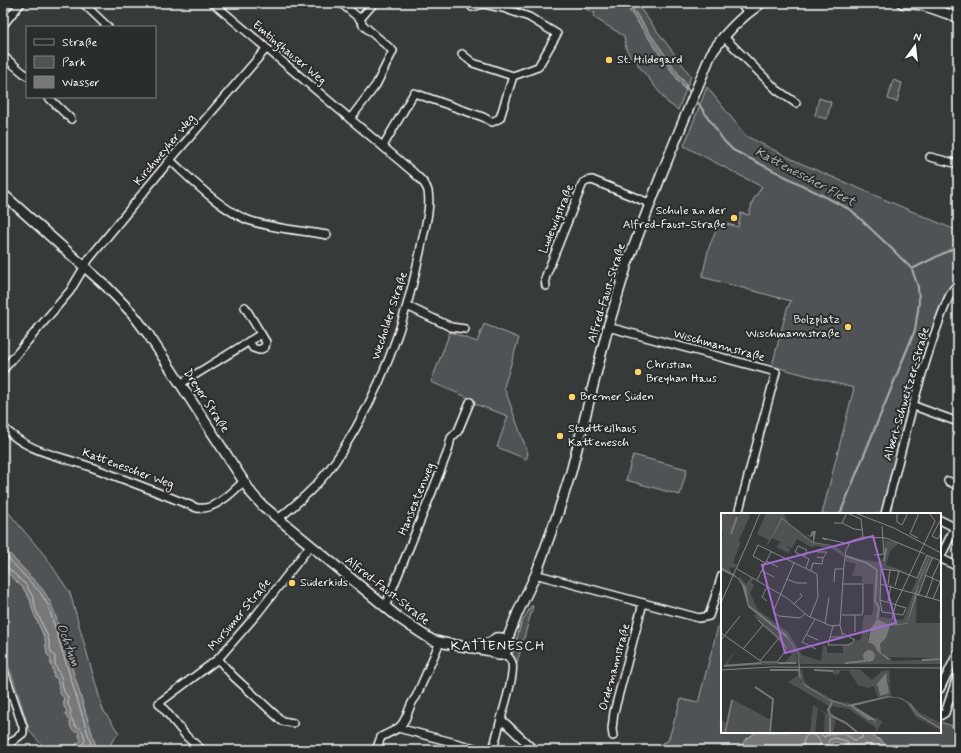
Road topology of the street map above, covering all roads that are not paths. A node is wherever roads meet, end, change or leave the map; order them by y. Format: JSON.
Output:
{"nodes":[{"id":1,"x":22,"y":3,"type":"edge"},
{"id":2,"x":83,"y":3,"type":"edge"},
{"id":3,"x":213,"y":3,"type":"edge"},
{"id":4,"x":341,"y":3,"type":"edge"},
{"id":5,"x":374,"y":3,"type":"edge"},
{"id":6,"x":739,"y":3,"type":"edge"},
{"id":7,"x":761,"y":3,"type":"edge"},
{"id":8,"x":904,"y":4,"type":"edge"},
{"id":9,"x":472,"y":7,"type":"dead end"},
{"id":10,"x":749,"y":12,"type":"junction"},
{"id":11,"x":958,"y":17,"type":"edge"},
{"id":12,"x":360,"y":19,"type":"junction"},
{"id":13,"x":3,"y":25,"type":"edge"},
{"id":14,"x":107,"y":26,"type":"edge"},
{"id":15,"x":723,"y":36,"type":"junction"},
{"id":16,"x":266,"y":49,"type":"junction"},
{"id":17,"x":462,"y":54,"type":"dead end"},
{"id":18,"x":3,"y":56,"type":"edge"},
{"id":19,"x":26,"y":75,"type":"edge"},
{"id":20,"x":513,"y":76,"type":"junction"},
{"id":21,"x":49,"y":98,"type":"edge"},
{"id":22,"x":796,"y":103,"type":"dead end"},
{"id":23,"x":71,"y":119,"type":"dead end"},
{"id":24,"x":350,"y":119,"type":"junction"},
{"id":25,"x":383,"y":146,"type":"junction"},
{"id":26,"x":930,"y":157,"type":"dead end"},
{"id":27,"x":170,"y":160,"type":"junction"},
{"id":28,"x":958,"y":164,"type":"edge"},
{"id":29,"x":3,"y":194,"type":"edge"},
{"id":30,"x":649,"y":203,"type":"junction"},
{"id":31,"x":327,"y":235,"type":"dead end"},
{"id":32,"x":84,"y":267,"type":"junction"},
{"id":33,"x":958,"y":284,"type":"edge"},
{"id":34,"x":546,"y":286,"type":"dead end"},
{"id":35,"x":406,"y":306,"type":"junction"},
{"id":36,"x":245,"y":307,"type":"dead end"},
{"id":37,"x":608,"y":327,"type":"junction"},
{"id":38,"x":465,"y":328,"type":"dead end"},
{"id":39,"x":261,"y":334,"type":"junction"},
{"id":40,"x":249,"y":341,"type":"junction"},
{"id":41,"x":3,"y":370,"type":"edge"},
{"id":42,"x":180,"y":384,"type":"junction"},
{"id":43,"x":470,"y":402,"type":"dead end"},
{"id":44,"x":914,"y":406,"type":"junction"},
{"id":45,"x":958,"y":422,"type":"edge"},
{"id":46,"x":3,"y":426,"type":"edge"},
{"id":47,"x":244,"y":481,"type":"junction"},
{"id":48,"x":948,"y":481,"type":"dead end"},
{"id":49,"x":958,"y":486,"type":"edge"},
{"id":50,"x":738,"y":513,"type":"edge"},
{"id":51,"x":885,"y":513,"type":"edge"},
{"id":52,"x":278,"y":519,"type":"junction"},
{"id":53,"x":941,"y":520,"type":"edge"},
{"id":54,"x":957,"y":526,"type":"edge"},
{"id":55,"x":310,"y":546,"type":"junction"},
{"id":56,"x":941,"y":556,"type":"edge"},
{"id":57,"x":941,"y":558,"type":"edge"},
{"id":58,"x":958,"y":567,"type":"edge"},
{"id":59,"x":536,"y":574,"type":"junction"},
{"id":60,"x":721,"y":578,"type":"edge"},
{"id":61,"x":643,"y":603,"type":"junction"},
{"id":62,"x":384,"y":606,"type":"junction"},
{"id":63,"x":440,"y":642,"type":"junction"},
{"id":64,"x":504,"y":644,"type":"junction"},
{"id":65,"x":491,"y":647,"type":"junction"},
{"id":66,"x":958,"y":652,"type":"edge"},
{"id":67,"x":218,"y":659,"type":"junction"},
{"id":68,"x":3,"y":668,"type":"edge"},
{"id":69,"x":958,"y":674,"type":"edge"},
{"id":70,"x":942,"y":680,"type":"edge"},
{"id":71,"x":956,"y":686,"type":"edge"},
{"id":72,"x":941,"y":716,"type":"edge"},
{"id":73,"x":501,"y":719,"type":"junction"},
{"id":74,"x":293,"y":723,"type":"dead end"},
{"id":75,"x":398,"y":728,"type":"junction"},
{"id":76,"x":613,"y":736,"type":"dead end"},
{"id":77,"x":3,"y":749,"type":"edge"},
{"id":78,"x":202,"y":750,"type":"edge"},
{"id":79,"x":376,"y":750,"type":"edge"},
{"id":80,"x":482,"y":750,"type":"edge"},
{"id":81,"x":493,"y":750,"type":"edge"},
{"id":82,"x":534,"y":750,"type":"edge"}],
"edges":[{"from":1,"to":13,"type":"street"},
{"from":2,"to":14,"type":"street"},
{"from":3,"to":16,"type":"street","name":"Emtinghauser Weg"},
{"from":4,"to":12,"type":"street"},
{"from":5,"to":12,"type":"street"},
{"from":6,"to":10,"type":"street"},
{"from":7,"to":10,"type":"street","name":"Alfred-Faust-Straße"},
{"from":8,"to":11,"type":"street"},
{"from":9,"to":20,"type":"street"},
{"from":10,"to":15,"type":"street","name":"Alfred-Faust-Straße"},
{"from":12,"to":24,"type":"street"},
{"from":15,"to":22,"type":"street"},
{"from":15,"to":30,"type":"street","name":"Alfred-Faust-Straße"},
{"from":16,"to":24,"type":"street","name":"Emtinghauser Weg"},
{"from":16,"to":27,"type":"street","name":"Kirchweyher Weg"},
{"from":17,"to":20,"type":"street"},
{"from":18,"to":19,"type":"street"},
{"from":20,"to":25,"type":"street"},
{"from":21,"to":23,"type":"street"},
{"from":24,"to":25,"type":"street","name":"Wecholder Straße"},
{"from":25,"to":35,"type":"street","name":"Wecholder Straße"},
{"from":26,"to":28,"type":"street"},
{"from":27,"to":31,"type":"street"},
{"from":27,"to":32,"type":"street","name":"Kirchweyher Weg"},
{"from":29,"to":32,"type":"street"},
{"from":30,"to":34,"type":"street","name":"Ludewigstraße"},
{"from":30,"to":37,"type":"street","name":"Alfred-Faust-Straße"},
{"from":32,"to":41,"type":"street"},
{"from":32,"to":42,"type":"street","name":"Dreyer Straße"},
{"from":33,"to":44,"type":"street","name":"Albert-Schweitzer-Straße"},
{"from":35,"to":38,"type":"street"},
{"from":35,"to":52,"type":"street","name":"Wecholder Straße"},
{"from":36,"to":39,"type":"street"},
{"from":37,"to":50,"type":"street","name":"Wischmannstraße"},
{"from":37,"to":59,"type":"street","name":"Alfred-Faust-Straße"},
{"from":39,"to":40,"type":"street"},
{"from":39,"to":40,"type":"street"},
{"from":40,"to":42,"type":"street"},
{"from":42,"to":47,"type":"street","name":"Dreyer Straße"},
{"from":43,"to":62,"type":"street","name":"Hanseatenweg"},
{"from":44,"to":45,"type":"street"},
{"from":44,"to":51,"type":"street","name":"Albert-Schweitzer-Straße"},
{"from":46,"to":47,"type":"street","name":"Kattenescher Weg"},
{"from":47,"to":52,"type":"street","name":"Dreyer Straße"},
{"from":48,"to":49,"type":"street"},
{"from":52,"to":55,"type":"street","name":"Dreyer Straße"},
{"from":53,"to":54,"type":"street"},
{"from":54,"to":56,"type":"street"},
{"from":55,"to":62,"type":"street","name":"Alfred-Faust-Straße"},
{"from":55,"to":67,"type":"street","name":"Morsumer Straße"},
{"from":57,"to":58,"type":"street"},
{"from":59,"to":61,"type":"street"},
{"from":59,"to":64,"type":"street","name":"Alfred-Faust-Straße"},
{"from":60,"to":61,"type":"street"},
{"from":61,"to":76,"type":"street","name":"Ordemannstraße"},
{"from":62,"to":63,"type":"street","name":"Alfred-Faust-Straße"},
{"from":63,"to":65,"type":"street","name":"Alfred-Faust-Straße"},
{"from":63,"to":75,"type":"street"},
{"from":64,"to":65,"type":"street","name":"Alfred-Faust-Straße"},
{"from":64,"to":65,"type":"street","name":"Alfred-Faust-Straße"},
{"from":64,"to":73,"type":"street"},
{"from":66,"to":70,"type":"street"},
{"from":67,"to":74,"type":"street"},
{"from":67,"to":78,"type":"street","name":"Morsumer Straße"},
{"from":68,"to":77,"type":"street"},
{"from":69,"to":71,"type":"street"},
{"from":70,"to":71,"type":"street"},
{"from":71,"to":72,"type":"street"},
{"from":73,"to":81,"type":"street"},
{"from":73,"to":82,"type":"street"},
{"from":75,"to":79,"type":"street"},
{"from":75,"to":80,"type":"street"}]}
